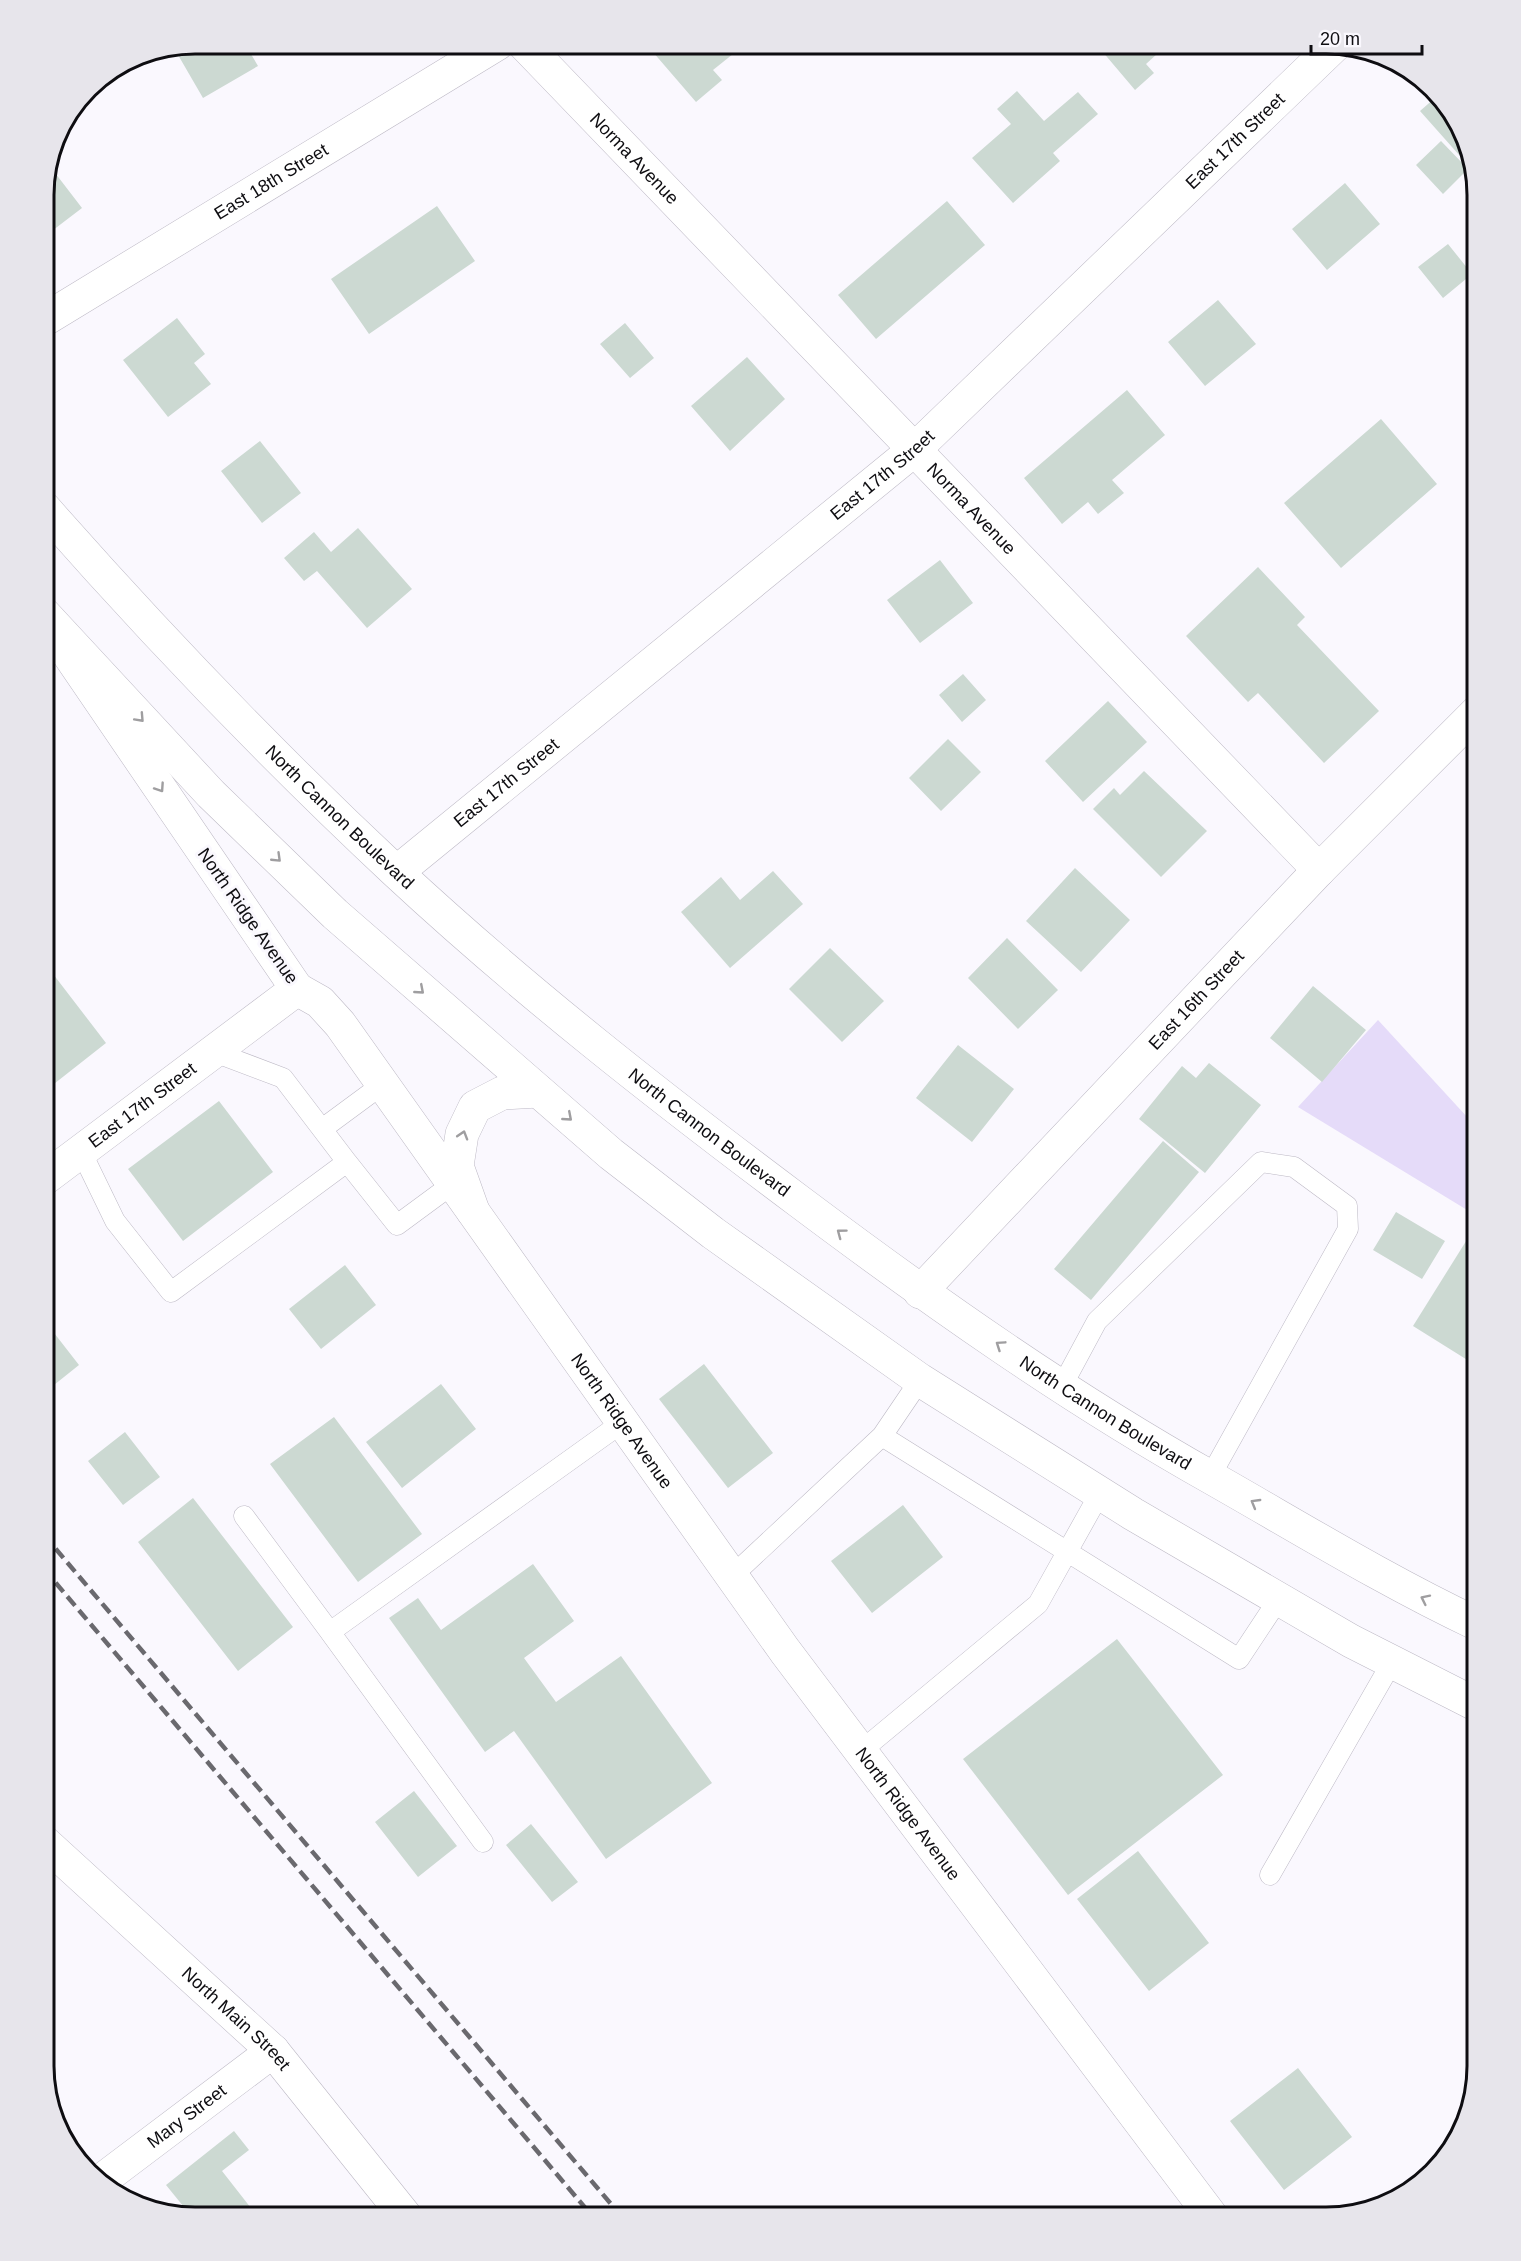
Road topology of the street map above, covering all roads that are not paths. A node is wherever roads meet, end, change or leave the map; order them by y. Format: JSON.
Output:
{"nodes":[{"id":1,"x":482,"y":54,"type":"edge"},
{"id":2,"x":534,"y":54,"type":"edge"},
{"id":3,"x":1326,"y":54,"type":"edge"},
{"id":4,"x":54,"y":314,"type":"edge"},
{"id":5,"x":914,"y":450,"type":"junction"},
{"id":6,"x":54,"y":519,"type":"edge"},
{"id":7,"x":54,"y":625,"type":"edge"},
{"id":8,"x":54,"y":633,"type":"edge"},
{"id":9,"x":1467,"y":723,"type":"edge"},
{"id":10,"x":1319,"y":870,"type":"junction"},
{"id":11,"x":397,"y":872,"type":"junction"},
{"id":12,"x":297,"y":989,"type":"junction"},
{"id":13,"x":214,"y":1052,"type":"junction"},
{"id":14,"x":383,"y":1084,"type":"junction"},
{"id":15,"x":538,"y":1091,"type":"junction"},
{"id":16,"x":322,"y":1129,"type":"junction"},
{"id":17,"x":81,"y":1151,"type":"junction"},
{"id":18,"x":347,"y":1162,"type":"junction"},
{"id":19,"x":54,"y":1171,"type":"edge"},
{"id":20,"x":454,"y":1183,"type":"junction"},
{"id":21,"x":473,"y":1211,"type":"junction"},
{"id":22,"x":920,"y":1292,"type":"junction"},
{"id":23,"x":920,"y":1380,"type":"junction"},
{"id":24,"x":1062,"y":1386,"type":"junction"},
{"id":25,"x":622,"y":1422,"type":"junction"},
{"id":26,"x":882,"y":1436,"type":"junction"},
{"id":27,"x":1210,"y":1477,"type":"junction"},
{"id":28,"x":1100,"y":1493,"type":"junction"},
{"id":29,"x":244,"y":1516,"type":"dead end"},
{"id":30,"x":1066,"y":1551,"type":"junction"},
{"id":31,"x":732,"y":1576,"type":"junction"},
{"id":32,"x":1278,"y":1600,"type":"junction"},
{"id":33,"x":1467,"y":1619,"type":"edge"},
{"id":34,"x":330,"y":1632,"type":"junction"},
{"id":35,"x":1392,"y":1662,"type":"junction"},
{"id":36,"x":1467,"y":1700,"type":"edge"},
{"id":37,"x":861,"y":1751,"type":"junction"},
{"id":38,"x":483,"y":1842,"type":"dead end"},
{"id":39,"x":54,"y":1851,"type":"edge"},
{"id":40,"x":1270,"y":1875,"type":"dead end"},
{"id":41,"x":273,"y":2051,"type":"junction"},
{"id":42,"x":107,"y":2176,"type":"edge"},
{"id":43,"x":398,"y":2207,"type":"edge"},
{"id":44,"x":1204,"y":2207,"type":"edge"}],
"edges":[{"from":1,"to":4,"type":"street","name":"East 18th Street"},
{"from":2,"to":5,"type":"street","name":"Norma Avenue"},
{"from":3,"to":5,"type":"street","name":"East 17th Street"},
{"from":5,"to":10,"type":"street","name":"Norma Avenue"},
{"from":5,"to":11,"type":"street","name":"East 17th Street"},
{"from":6,"to":11,"type":"street","name":"North Cannon Boulevard"},
{"from":7,"to":15,"type":"street","one_way":true},
{"from":8,"to":12,"type":"street","name":"North Ridge Avenue","one_way":true},
{"from":9,"to":10,"type":"street","name":"East 16th Street"},
{"from":10,"to":22,"type":"street","name":"East 16th Street"},
{"from":22,"to":11,"type":"street","name":"North Cannon Boulevard","one_way":true},
{"from":12,"to":13,"type":"street","name":"East 17th Street"},
{"from":12,"to":14,"type":"street","name":"North Ridge Avenue"},
{"from":13,"to":16,"type":"lane"},
{"from":13,"to":17,"type":"street","name":"East 17th Street"},
{"from":14,"to":16,"type":"lane"},
{"from":14,"to":20,"type":"street","name":"North Ridge Avenue"},
{"from":21,"to":15,"type":"street","one_way":true},
{"from":15,"to":23,"type":"street","one_way":true},
{"from":16,"to":18,"type":"lane"},
{"from":17,"to":18,"type":"lane"},
{"from":17,"to":19,"type":"street","name":"East 17th Street"},
{"from":18,"to":20,"type":"lane"},
{"from":20,"to":21,"type":"street","name":"North Ridge Avenue"},
{"from":21,"to":25,"type":"street","name":"North Ridge Avenue"},
{"from":24,"to":22,"type":"street","name":"North Cannon Boulevard","one_way":true},
{"from":23,"to":26,"type":"lane"},
{"from":23,"to":28,"type":"street"},
{"from":24,"to":27,"type":"street","name":"North Cannon Boulevard"},
{"from":24,"to":27,"type":"lane"},
{"from":25,"to":31,"type":"street","name":"North Ridge Avenue"},
{"from":25,"to":34,"type":"lane"},
{"from":26,"to":30,"type":"lane"},
{"from":26,"to":31,"type":"lane"},
{"from":33,"to":27,"type":"street","name":"North Cannon Boulevard","one_way":true},
{"from":28,"to":30,"type":"lane"},
{"from":28,"to":32,"type":"street"},
{"from":29,"to":34,"type":"lane"},
{"from":30,"to":32,"type":"lane"},
{"from":30,"to":37,"type":"lane"},
{"from":31,"to":37,"type":"street","name":"North Ridge Avenue"},
{"from":32,"to":35,"type":"street"},
{"from":34,"to":38,"type":"lane"},
{"from":35,"to":36,"type":"street"},
{"from":35,"to":40,"type":"lane"},
{"from":37,"to":44,"type":"street","name":"North Ridge Avenue"},
{"from":39,"to":41,"type":"street","name":"North Main Street"},
{"from":41,"to":42,"type":"street","name":"Mary Street"},
{"from":41,"to":43,"type":"street","name":"North Main Street"}]}
